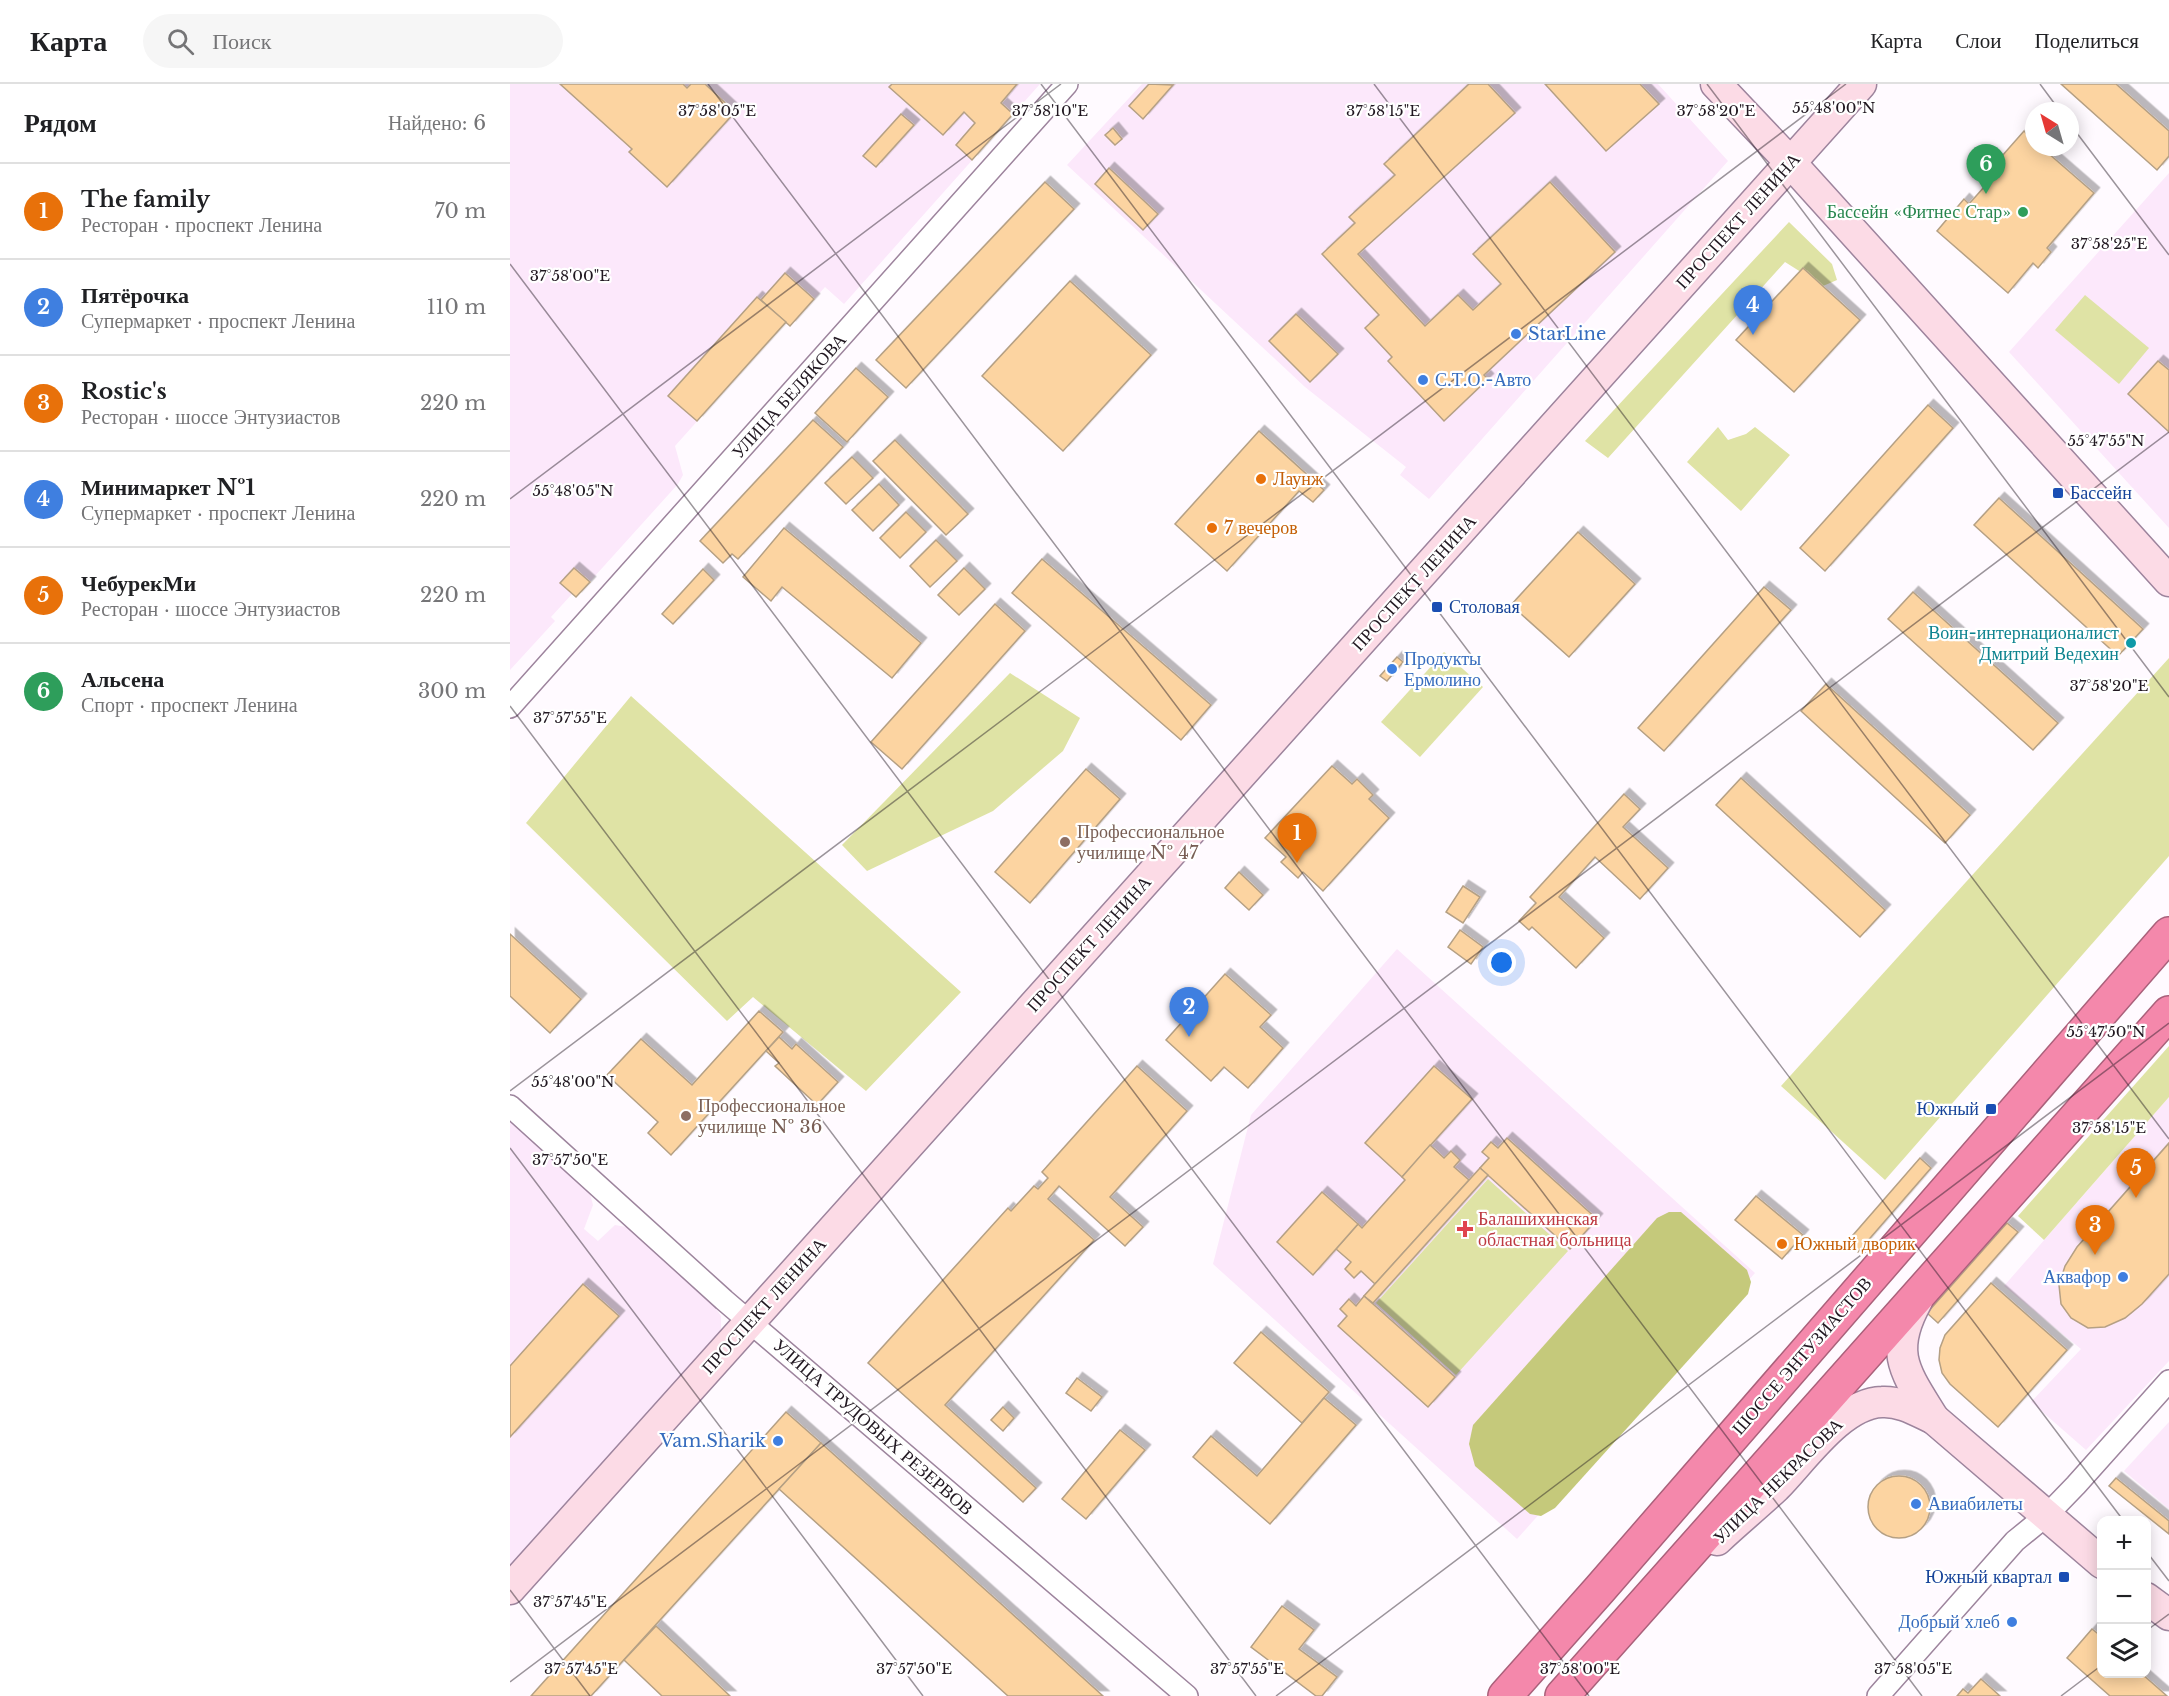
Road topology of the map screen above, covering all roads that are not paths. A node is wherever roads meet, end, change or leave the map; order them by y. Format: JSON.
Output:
{"nodes":[{"id":1,"x":1067,"y":84,"type":"edge"},
{"id":2,"x":1716,"y":84,"type":"edge"},
{"id":3,"x":1861,"y":84,"type":"edge"},
{"id":4,"x":1791,"y":162,"type":"junction"},
{"id":5,"x":2169,"y":581,"type":"edge"},
{"id":6,"x":510,"y":708,"type":"edge"},
{"id":7,"x":2169,"y":934,"type":"edge"},
{"id":8,"x":2169,"y":1013,"type":"edge"},
{"id":9,"x":510,"y":1106,"type":"edge"},
{"id":10,"x":1929,"y":1281,"type":"junction"},
{"id":11,"x":750,"y":1322,"type":"junction"},
{"id":12,"x":2169,"y":1382,"type":"edge"},
{"id":13,"x":1934,"y":1419,"type":"junction"},
{"id":14,"x":2047,"y":1515,"type":"junction"},
{"id":15,"x":2097,"y":1559,"type":"edge"},
{"id":16,"x":510,"y":1589,"type":"edge"},
{"id":17,"x":2151,"y":1602,"type":"edge"},
{"id":18,"x":1639,"y":1609,"type":"junction"},
{"id":19,"x":2169,"y":1615,"type":"edge"},
{"id":20,"x":1187,"y":1696,"type":"edge"},
{"id":21,"x":1505,"y":1696,"type":"edge"},
{"id":22,"x":1562,"y":1696,"type":"edge"},
{"id":23,"x":1878,"y":1696,"type":"edge"}],
"edges":[{"from":1,"to":6,"type":"street","name":"УЛИЦА БЕЛЯКОВА"},
{"from":2,"to":4,"type":"main road"},
{"from":3,"to":4,"type":"main road","name":"ПРОСПЕКТ ЛЕНИНА"},
{"from":4,"to":5,"type":"main road"},
{"from":4,"to":11,"type":"main road","name":"ПРОСПЕКТ ЛЕНИНА"},
{"from":7,"to":21,"type":"highway","name":"ШОССЕ ЭНТУЗИАСТОВ"},
{"from":8,"to":10,"type":"highway"},
{"from":9,"to":11,"type":"street","name":"УЛИЦА ТРУДОВЫХ РЕЗЕРВОВ"},
{"from":10,"to":13,"type":"main road","name":"УЛИЦА НЕКРАСОВА"},
{"from":10,"to":18,"type":"highway"},
{"from":11,"to":16,"type":"main road","name":"ПРОСПЕКТ ЛЕНИНА"},
{"from":11,"to":20,"type":"street","name":"УЛИЦА ТРУДОВЫХ РЕЗЕРВОВ"},
{"from":12,"to":14,"type":"street"},
{"from":13,"to":14,"type":"main road","name":"УЛИЦА НЕКРАСОВА"},
{"from":13,"to":18,"type":"main road","name":"УЛИЦА НЕКРАСОВА"},
{"from":14,"to":15,"type":"main road","name":"УЛИЦА НЕКРАСОВА"},
{"from":14,"to":23,"type":"street"},
{"from":17,"to":19,"type":"main road"},
{"from":18,"to":22,"type":"highway"}]}
